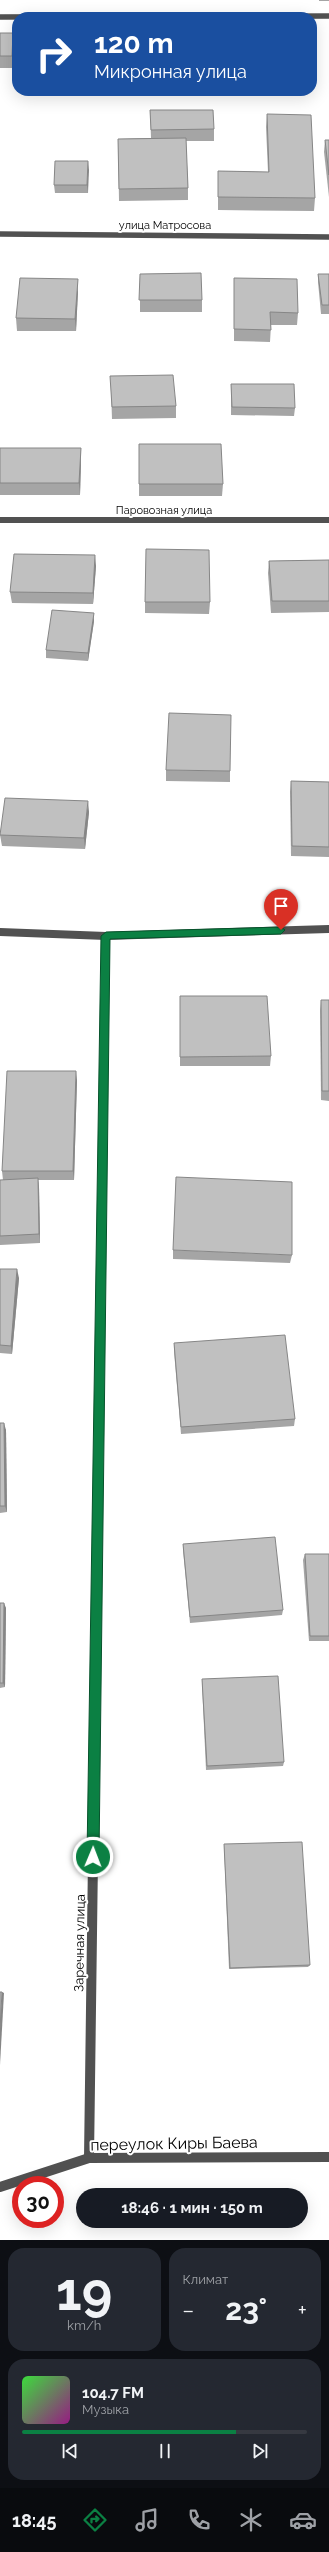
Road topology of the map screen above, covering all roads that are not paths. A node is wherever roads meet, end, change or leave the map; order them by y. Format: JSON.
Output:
{"nodes":[{"id":1,"x":0,"y":16,"type":"edge"},
{"id":2,"x":12,"y":16,"type":"edge"},
{"id":3,"x":317,"y":16,"type":"edge"},
{"id":4,"x":329,"y":16,"type":"edge"},
{"id":5,"x":0,"y":234,"type":"edge"},
{"id":6,"x":329,"y":236,"type":"edge"},
{"id":7,"x":0,"y":520,"type":"edge"},
{"id":8,"x":329,"y":520,"type":"edge"},
{"id":9,"x":329,"y":929,"type":"edge"},
{"id":10,"x":0,"y":932,"type":"edge"},
{"id":11,"x":106,"y":936,"type":"junction"},
{"id":12,"x":329,"y":2157,"type":"edge"},
{"id":13,"x":89,"y":2158,"type":"junction"},
{"id":14,"x":0,"y":2187,"type":"edge"}],
"edges":[{"from":1,"to":2,"type":"street"},
{"from":3,"to":4,"type":"street"},
{"from":5,"to":6,"type":"street","name":"улица Матросова"},
{"from":7,"to":8,"type":"street","name":"Паровозная улица"},
{"from":9,"to":11,"type":"street"},
{"from":10,"to":11,"type":"street"},
{"from":11,"to":13,"type":"street","name":"Заречная улица"},
{"from":12,"to":13,"type":"street","name":"переулок Киры Баева"},
{"from":13,"to":14,"type":"street","name":"переулок Киры Баева"}]}
